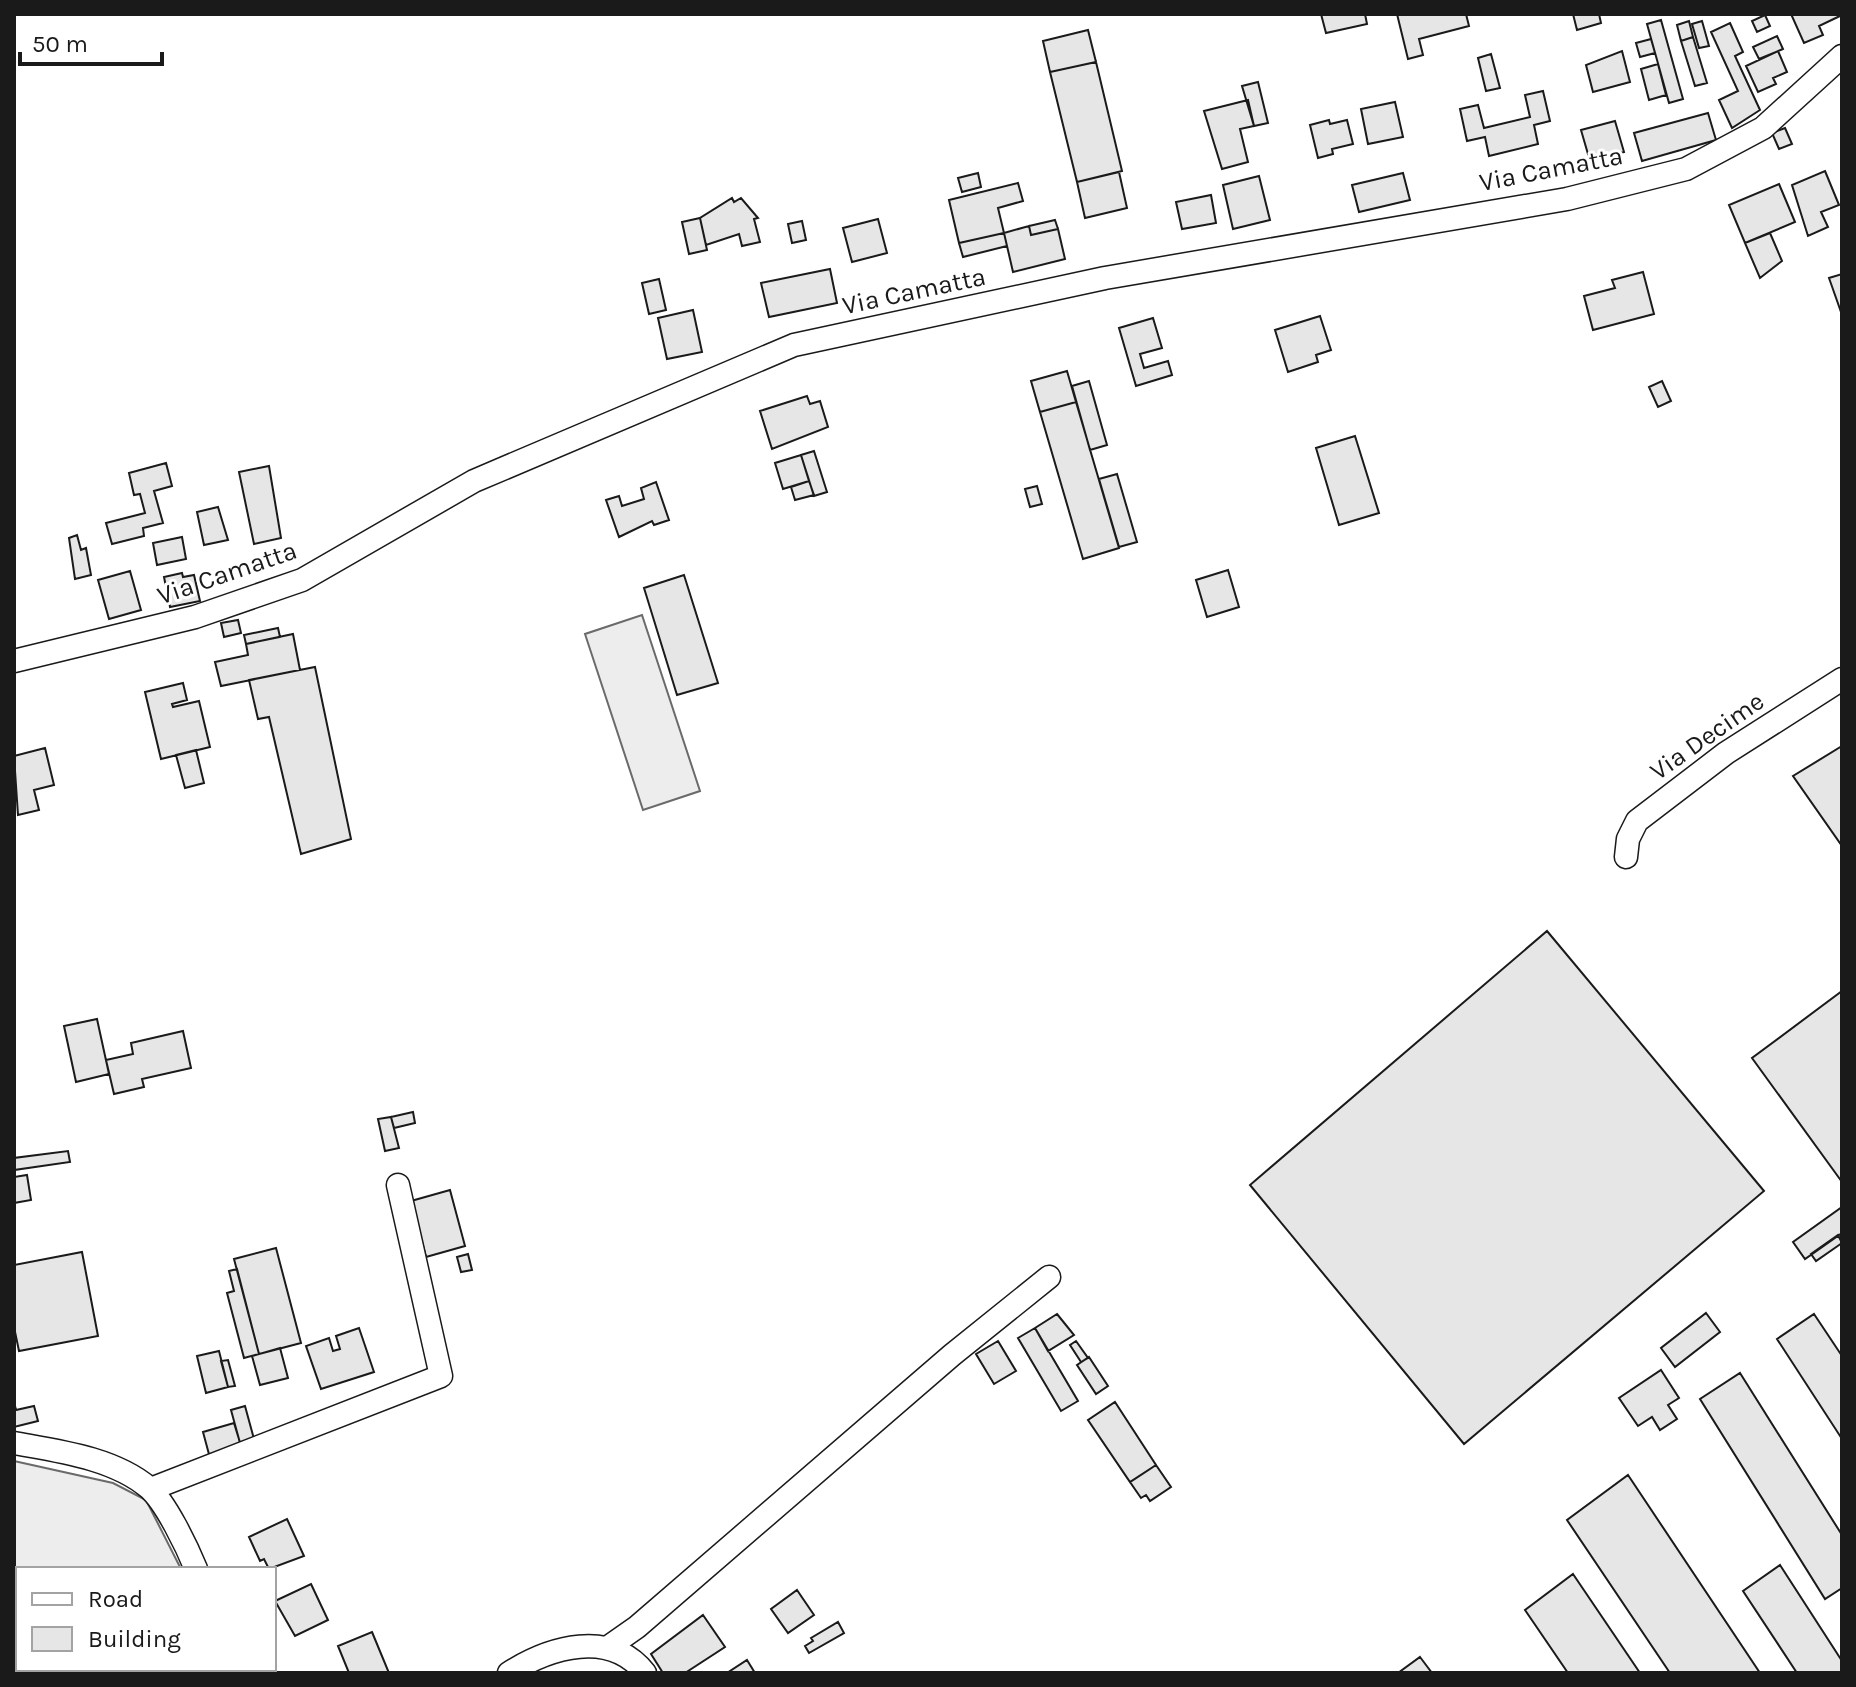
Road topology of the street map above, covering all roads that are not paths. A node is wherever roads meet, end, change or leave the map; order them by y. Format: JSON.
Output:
{"nodes":[{"id":1,"x":1842,"y":56,"type":"edge"},
{"id":2,"x":14,"y":661,"type":"edge"},
{"id":3,"x":1842,"y":679,"type":"edge"},
{"id":4,"x":1626,"y":857,"type":"dead end"},
{"id":5,"x":398,"y":1185,"type":"dead end"},
{"id":6,"x":1049,"y":1277,"type":"dead end"},
{"id":7,"x":14,"y":1443,"type":"edge"},
{"id":8,"x":151,"y":1489,"type":"junction"},
{"id":9,"x":195,"y":1567,"type":"edge"},
{"id":10,"x":607,"y":1648,"type":"junction"},
{"id":11,"x":509,"y":1673,"type":"edge"},
{"id":12,"x":645,"y":1673,"type":"edge"}],
"edges":[{"from":1,"to":2,"type":"street","name":"Via Camatta"},
{"from":3,"to":4,"type":"street","name":"Via Decime"},
{"from":5,"to":8,"type":"street"},
{"from":6,"to":10,"type":"street"},
{"from":7,"to":8,"type":"street"},
{"from":8,"to":9,"type":"street"},
{"from":10,"to":11,"type":"street"},
{"from":10,"to":12,"type":"street"}]}
